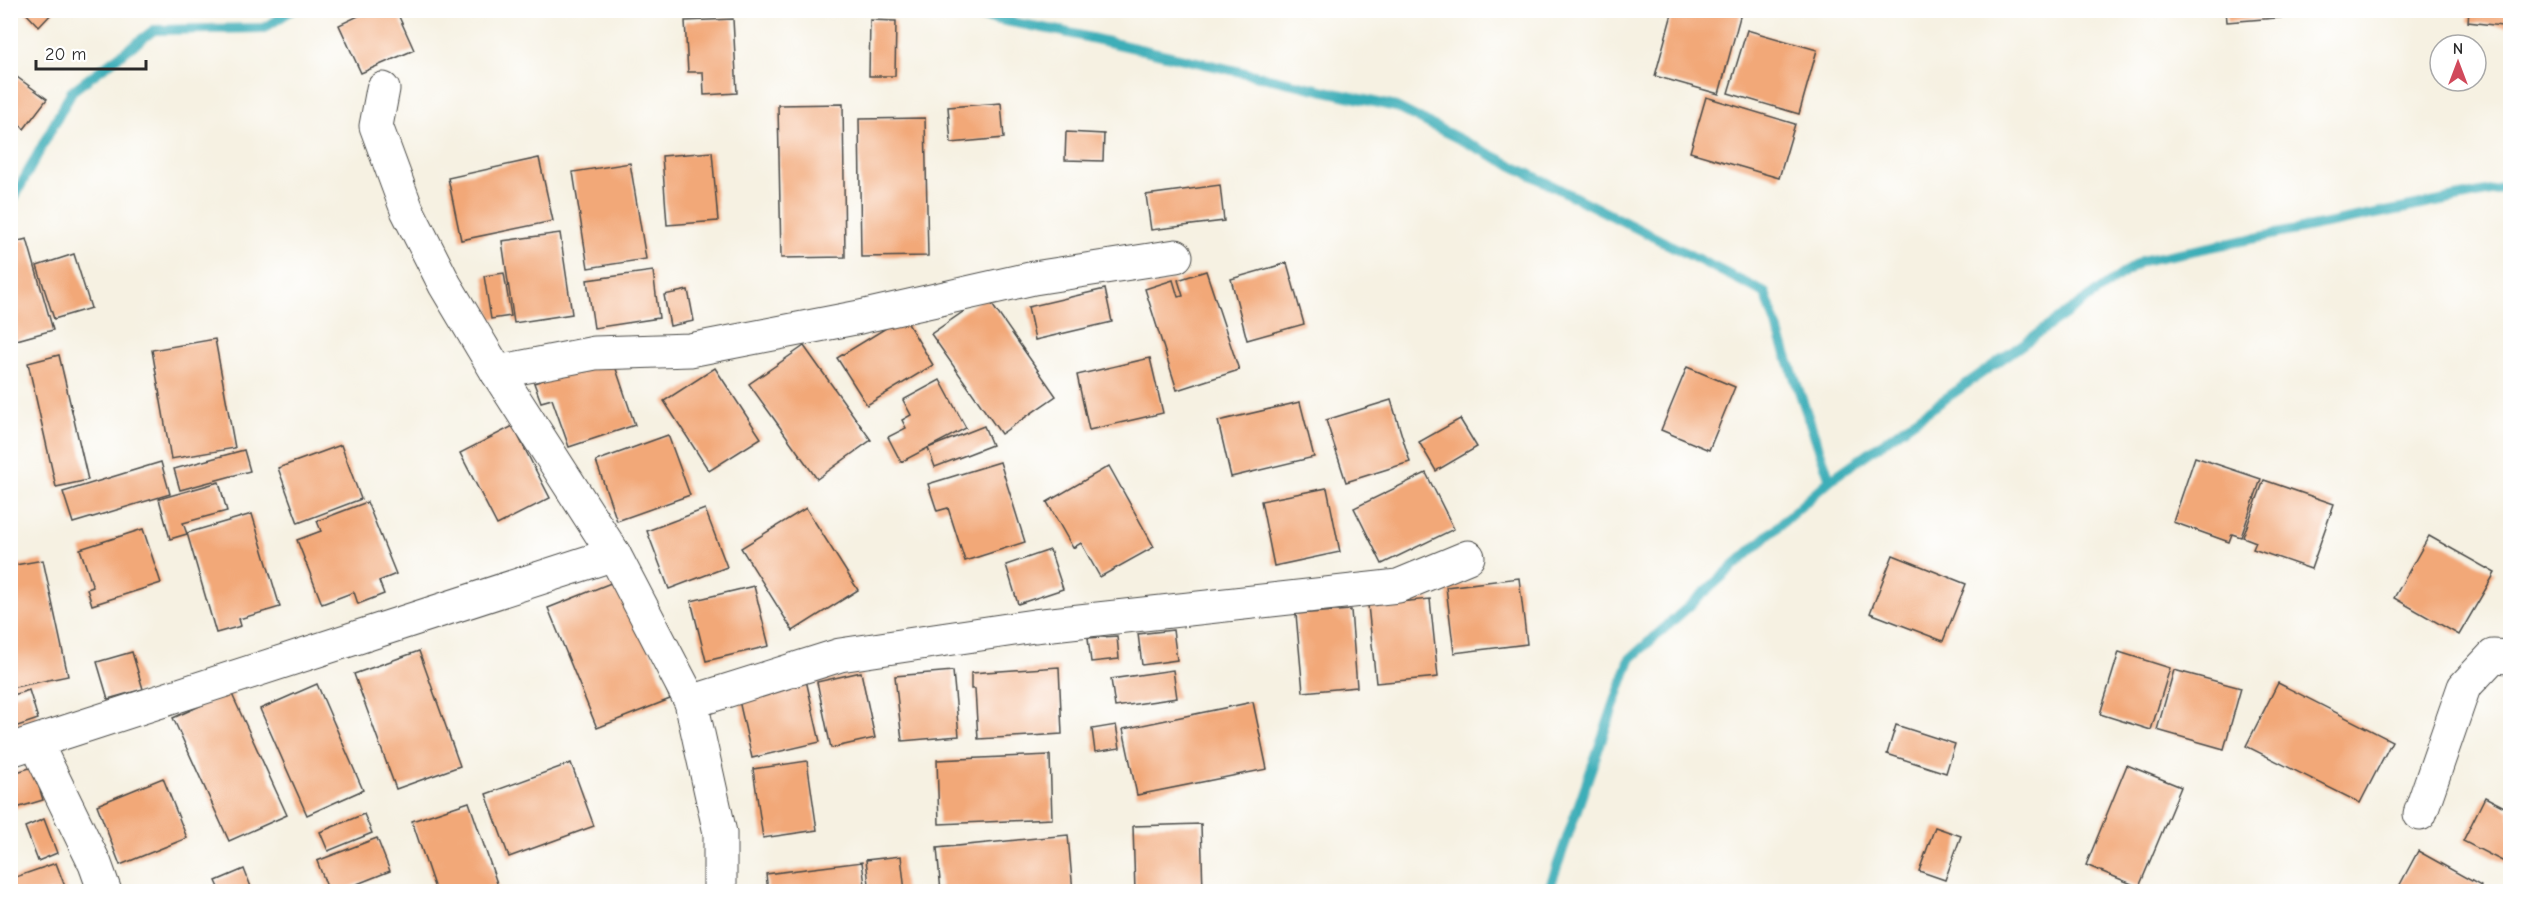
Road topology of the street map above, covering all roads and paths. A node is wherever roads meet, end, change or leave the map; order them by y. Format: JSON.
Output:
{"nodes":[{"id":1,"x":382,"y":89,"type":"dead end"},
{"id":2,"x":1176,"y":256,"type":"dead end"},
{"id":3,"x":497,"y":372,"type":"junction"},
{"id":4,"x":614,"y":554,"type":"junction"},
{"id":5,"x":1468,"y":556,"type":"dead end"},
{"id":6,"x":2511,"y":657,"type":"edge"},
{"id":7,"x":691,"y":702,"type":"junction"},
{"id":8,"x":23,"y":747,"type":"edge"},
{"id":9,"x":2420,"y":814,"type":"dead end"},
{"id":10,"x":105,"y":891,"type":"edge"},
{"id":11,"x":720,"y":891,"type":"edge"}],
"edges":[{"from":1,"to":3,"type":"street"},
{"from":2,"to":3,"type":"street"},
{"from":3,"to":4,"type":"street"},
{"from":4,"to":7,"type":"street"},
{"from":4,"to":8,"type":"street"},
{"from":5,"to":7,"type":"street"},
{"from":6,"to":9,"type":"street"},
{"from":7,"to":11,"type":"street"},
{"from":8,"to":10,"type":"street"}]}
